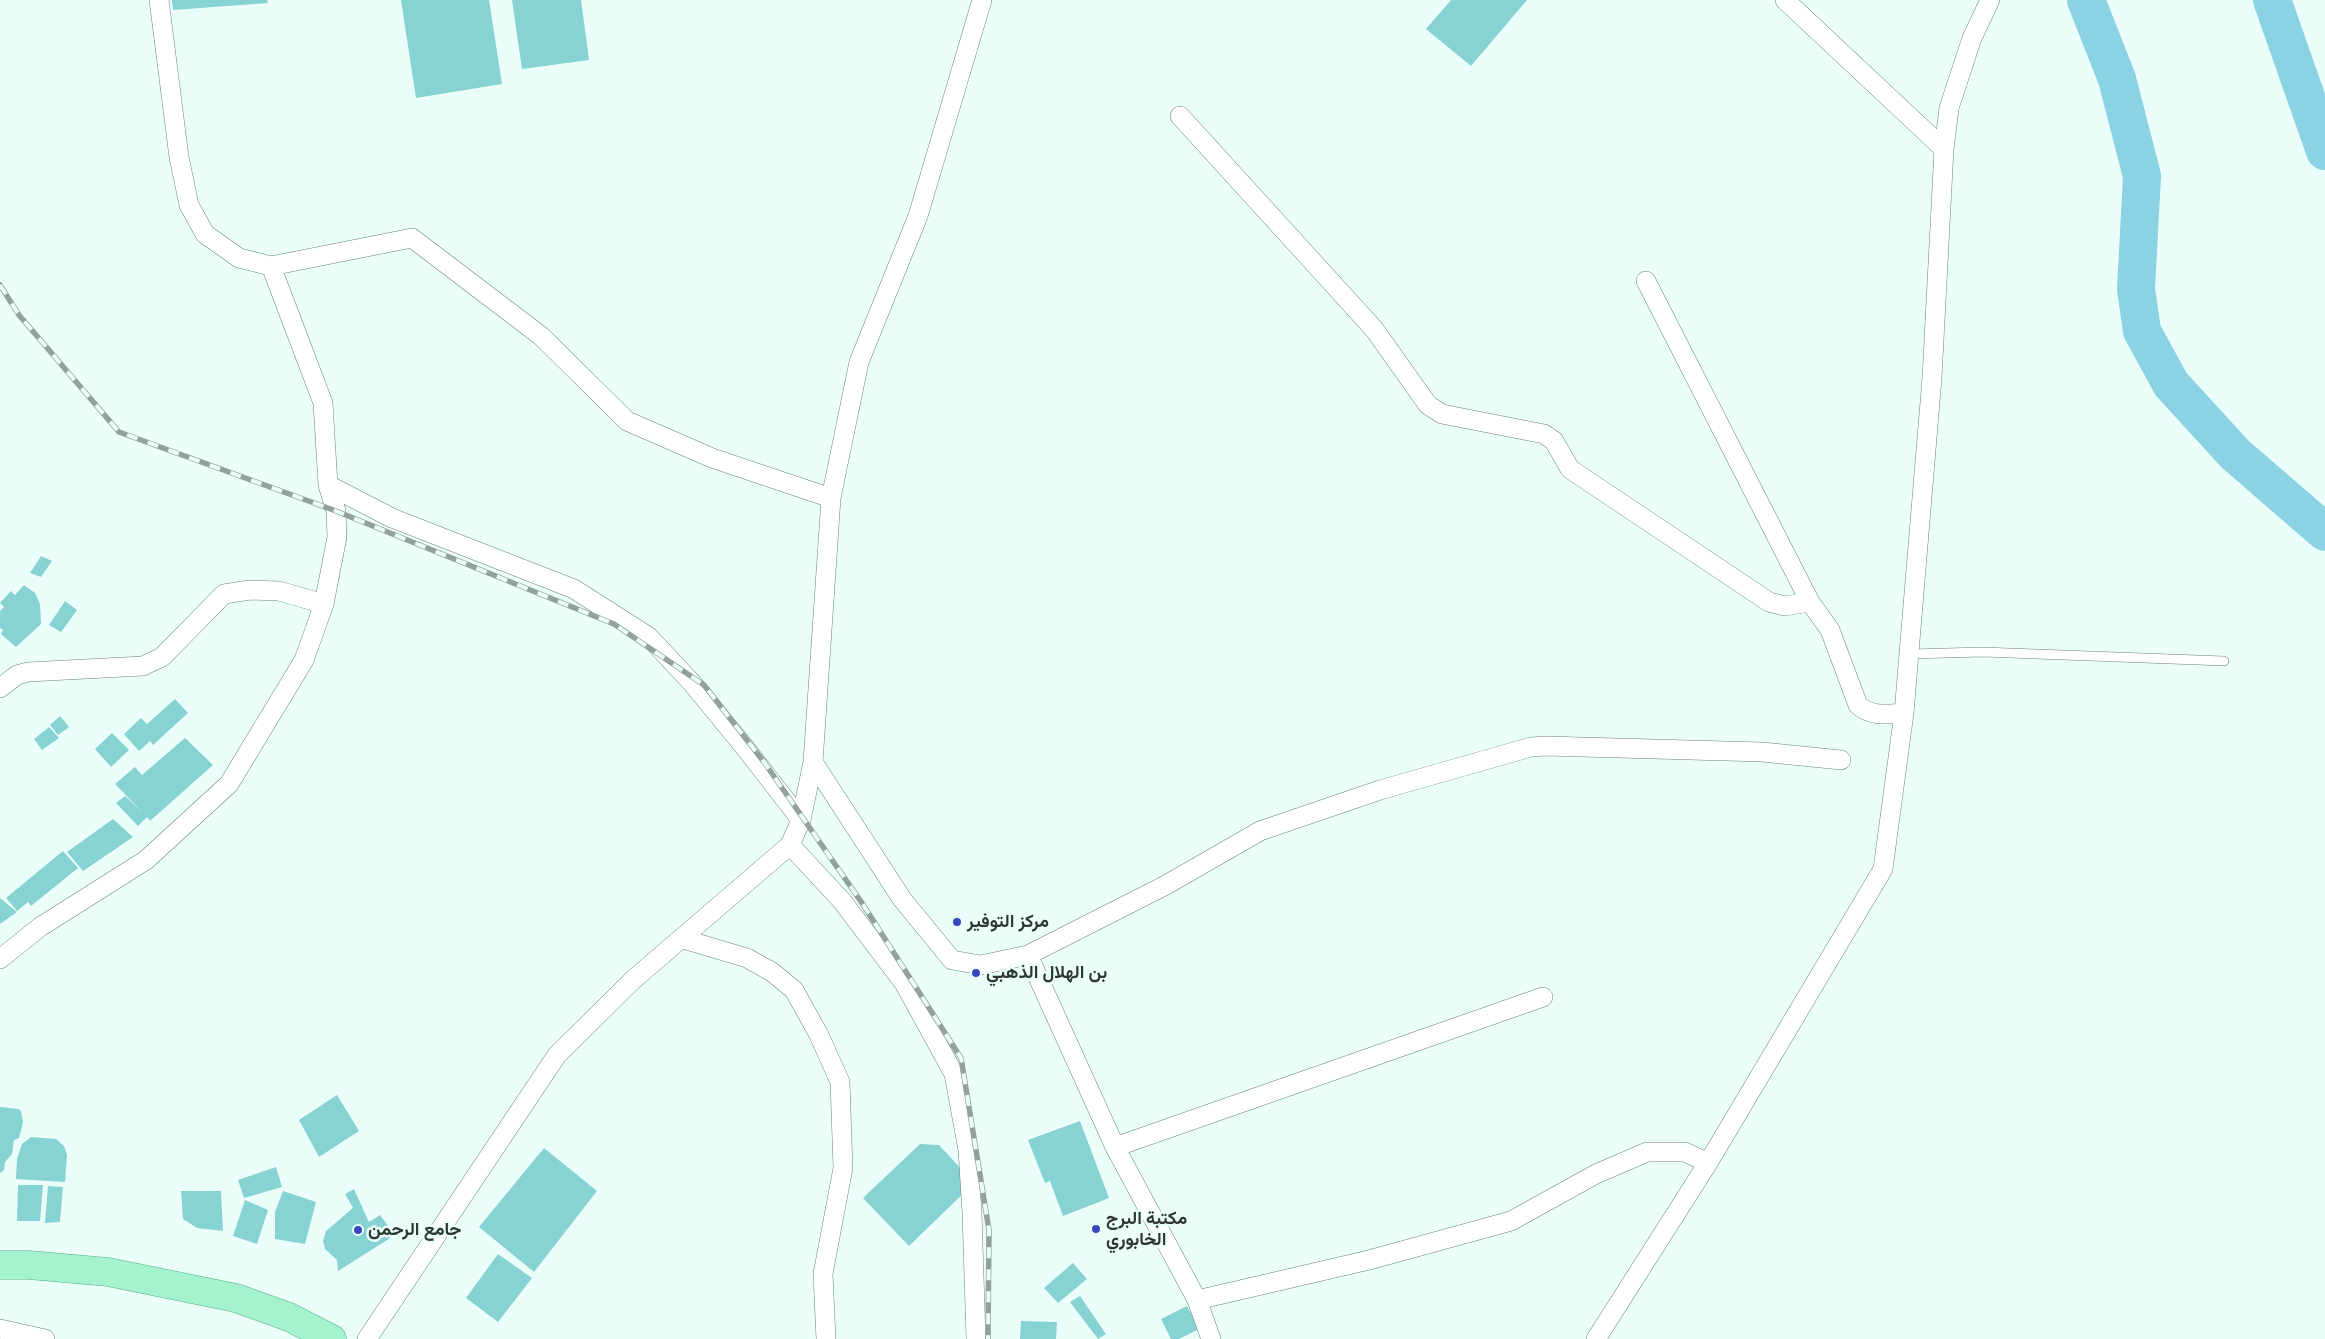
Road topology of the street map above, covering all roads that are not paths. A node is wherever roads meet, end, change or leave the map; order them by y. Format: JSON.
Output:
{"nodes":[{"id":1,"x":159,"y":0,"type":"edge"},
{"id":2,"x":982,"y":0,"type":"edge"},
{"id":3,"x":1785,"y":0,"type":"edge"},
{"id":4,"x":1990,"y":0,"type":"edge"},
{"id":5,"x":1180,"y":116,"type":"dead end"},
{"id":6,"x":1944,"y":149,"type":"junction"},
{"id":7,"x":271,"y":266,"type":"junction"},
{"id":8,"x":1646,"y":281,"type":"dead end"},
{"id":9,"x":328,"y":485,"type":"junction"},
{"id":10,"x":831,"y":498,"type":"junction"},
{"id":11,"x":1810,"y":602,"type":"junction"},
{"id":12,"x":324,"y":604,"type":"junction"},
{"id":13,"x":1909,"y":654,"type":"junction"},
{"id":14,"x":2224,"y":661,"type":"dead end"},
{"id":15,"x":0,"y":688,"type":"edge"},
{"id":16,"x":1904,"y":713,"type":"junction"},
{"id":17,"x":1841,"y":760,"type":"dead end"},
{"id":18,"x":813,"y":762,"type":"junction"},
{"id":19,"x":801,"y":820,"type":"junction"},
{"id":20,"x":790,"y":844,"type":"junction"},
{"id":21,"x":683,"y":939,"type":"junction"},
{"id":22,"x":1028,"y":955,"type":"junction"},
{"id":23,"x":0,"y":960,"type":"edge"},
{"id":24,"x":1543,"y":997,"type":"dead end"},
{"id":25,"x":1115,"y":1146,"type":"junction"},
{"id":26,"x":1708,"y":1163,"type":"junction"},
{"id":27,"x":0,"y":1265,"type":"edge"},
{"id":28,"x":1197,"y":1300,"type":"junction"},
{"id":29,"x":0,"y":1329,"type":"edge"},
{"id":30,"x":45,"y":1339,"type":"edge"},
{"id":31,"x":332,"y":1339,"type":"edge"},
{"id":32,"x":367,"y":1339,"type":"edge"},
{"id":33,"x":826,"y":1339,"type":"edge"},
{"id":34,"x":976,"y":1339,"type":"edge"},
{"id":35,"x":1210,"y":1339,"type":"edge"},
{"id":36,"x":1596,"y":1339,"type":"edge"}],
"edges":[{"from":1,"to":7,"type":"street"},
{"from":2,"to":10,"type":"street"},
{"from":3,"to":6,"type":"street"},
{"from":4,"to":6,"type":"street"},
{"from":5,"to":11,"type":"street"},
{"from":6,"to":13,"type":"street"},
{"from":7,"to":9,"type":"street"},
{"from":7,"to":10,"type":"street"},
{"from":8,"to":11,"type":"street"},
{"from":9,"to":12,"type":"street"},
{"from":9,"to":19,"type":"street"},
{"from":10,"to":18,"type":"street"},
{"from":11,"to":16,"type":"street"},
{"from":12,"to":15,"type":"street"},
{"from":12,"to":23,"type":"street"},
{"from":13,"to":14,"type":"lane"},
{"from":13,"to":16,"type":"street"},
{"from":16,"to":26,"type":"street"},
{"from":17,"to":22,"type":"street"},
{"from":18,"to":19,"type":"street"},
{"from":18,"to":22,"type":"street"},
{"from":19,"to":20,"type":"street"},
{"from":20,"to":21,"type":"street"},
{"from":20,"to":34,"type":"street"},
{"from":21,"to":32,"type":"street"},
{"from":21,"to":33,"type":"street"},
{"from":22,"to":25,"type":"street"},
{"from":24,"to":25,"type":"street"},
{"from":25,"to":28,"type":"street"},
{"from":26,"to":28,"type":"street"},
{"from":26,"to":36,"type":"street"},
{"from":27,"to":31,"type":"main road"},
{"from":28,"to":35,"type":"street"},
{"from":29,"to":30,"type":"street"}]}
